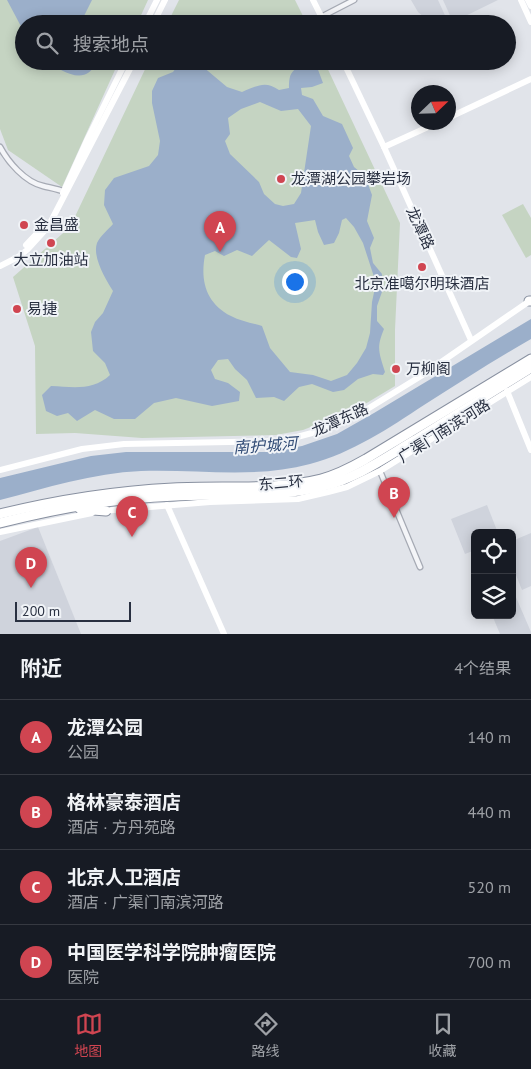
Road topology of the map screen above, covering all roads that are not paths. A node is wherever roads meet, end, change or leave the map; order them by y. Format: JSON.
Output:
{"nodes":[{"id":1,"x":157,"y":0,"type":"edge"},
{"id":2,"x":165,"y":0,"type":"edge"},
{"id":3,"x":314,"y":0,"type":"edge"},
{"id":4,"x":354,"y":0,"type":"edge"},
{"id":5,"x":521,"y":0,"type":"edge"},
{"id":6,"x":528,"y":0,"type":"edge"},
{"id":7,"x":531,"y":6,"type":"edge"},
{"id":8,"x":150,"y":15,"type":"edge"},
{"id":9,"x":158,"y":15,"type":"edge"},
{"id":10,"x":320,"y":15,"type":"edge"},
{"id":11,"x":325,"y":15,"type":"edge"},
{"id":12,"x":531,"y":22,"type":"edge"},
{"id":13,"x":122,"y":70,"type":"edge"},
{"id":14,"x":129,"y":70,"type":"edge"},
{"id":15,"x":346,"y":70,"type":"edge"},
{"id":16,"x":531,"y":79,"type":"edge"},
{"id":17,"x":456,"y":114,"type":"edge"},
{"id":18,"x":421,"y":130,"type":"edge"},
{"id":19,"x":0,"y":147,"type":"edge"},
{"id":20,"x":384,"y":147,"type":"junction"},
{"id":21,"x":65,"y":192,"type":"junction"},
{"id":22,"x":0,"y":262,"type":"edge"},
{"id":23,"x":0,"y":266,"type":"edge"},
{"id":24,"x":530,"y":300,"type":"edge"},
{"id":25,"x":471,"y":340,"type":"junction"},
{"id":26,"x":531,"y":358,"type":"edge"},
{"id":27,"x":531,"y":368,"type":"edge"},
{"id":28,"x":531,"y":377,"type":"edge"},
{"id":29,"x":507,"y":392,"type":"junction"},
{"id":30,"x":472,"y":405,"type":"junction"},
{"id":31,"x":455,"y":425,"type":"junction"},
{"id":32,"x":531,"y":450,"type":"edge"},
{"id":33,"x":0,"y":470,"type":"edge"},
{"id":34,"x":380,"y":470,"type":"junction"},
{"id":35,"x":167,"y":505,"type":"junction"},
{"id":36,"x":65,"y":508,"type":"junction"},
{"id":37,"x":106,"y":511,"type":"junction"},
{"id":38,"x":0,"y":514,"type":"edge"},
{"id":39,"x":0,"y":523,"type":"edge"},
{"id":40,"x":0,"y":532,"type":"edge"},
{"id":41,"x":420,"y":567,"type":"dead end"},
{"id":42,"x":224,"y":634,"type":"edge"}],
"edges":[{"from":1,"to":8,"type":"street"},
{"from":2,"to":9,"type":"street"},
{"from":3,"to":10,"type":"street"},
{"from":4,"to":11,"type":"street"},
{"from":5,"to":12,"type":"street"},
{"from":6,"to":7,"type":"street"},
{"from":13,"to":21,"type":"street"},
{"from":14,"to":21,"type":"street"},
{"from":15,"to":20,"type":"street","name":"龙潭路"},
{"from":16,"to":17,"type":"street"},
{"from":18,"to":20,"type":"street"},
{"from":19,"to":21,"type":"street"},
{"from":20,"to":25,"type":"street","name":"龙潭路"},
{"from":21,"to":22,"type":"street"},
{"from":21,"to":23,"type":"street"},
{"from":24,"to":25,"type":"street","name":"龙潭东路"},
{"from":25,"to":33,"type":"street","name":"龙潭东路"},
{"from":26,"to":38,"type":"highway","name":"东二环"},
{"from":27,"to":30,"type":"highway","name":"东二环"},
{"from":28,"to":29,"type":"street","name":"广渠门南滨河路"},
{"from":29,"to":31,"type":"street","name":"广渠门南滨河路"},
{"from":29,"to":32,"type":"street"},
{"from":30,"to":31,"type":"highway"},
{"from":30,"to":36,"type":"highway","name":"东二环"},
{"from":31,"to":34,"type":"street","name":"广渠门南滨河路"},
{"from":34,"to":35,"type":"street","name":"广渠门南滨河路"},
{"from":34,"to":41,"type":"street"},
{"from":35,"to":37,"type":"street","name":"广渠门南滨河路"},
{"from":35,"to":42,"type":"street"},
{"from":36,"to":37,"type":"highway"},
{"from":36,"to":39,"type":"highway","name":"东二环"},
{"from":37,"to":40,"type":"street","name":"广渠门南滨河路"}]}
